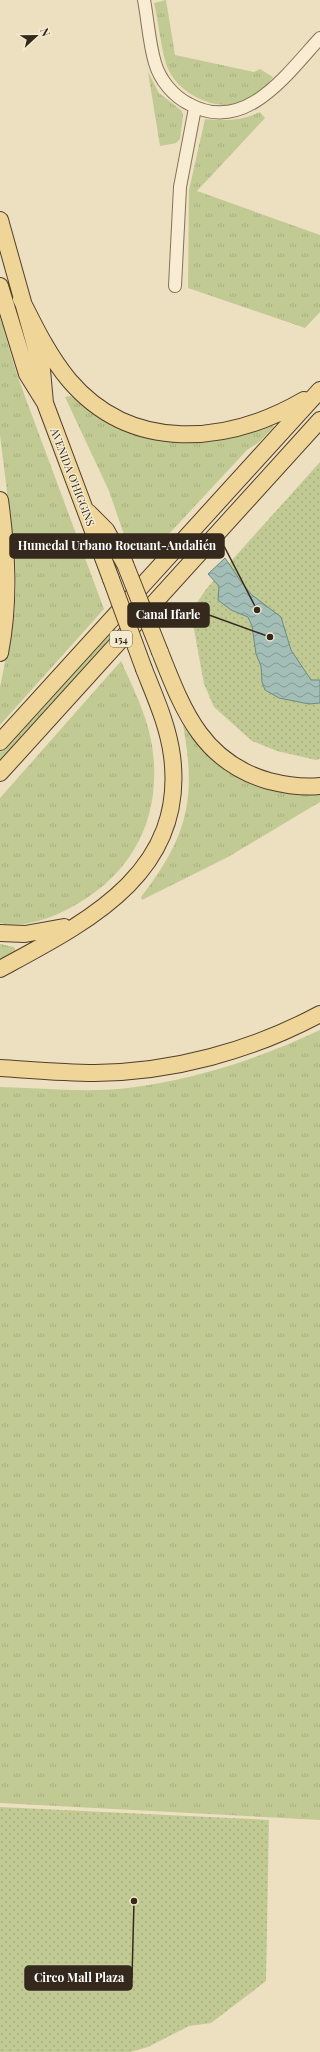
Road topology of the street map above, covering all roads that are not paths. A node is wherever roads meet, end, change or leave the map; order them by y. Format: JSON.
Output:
{"nodes":[{"id":1,"x":144,"y":0,"type":"edge"},
{"id":2,"x":320,"y":38,"type":"edge"},
{"id":3,"x":195,"y":108,"type":"junction"},
{"id":4,"x":0,"y":220,"type":"edge"},
{"id":5,"x":0,"y":286,"type":"edge"},
{"id":6,"x":175,"y":286,"type":"dead end"},
{"id":7,"x":21,"y":300,"type":"junction"},
{"id":8,"x":320,"y":389,"type":"edge"},
{"id":9,"x":45,"y":403,"type":"junction"},
{"id":10,"x":320,"y":420,"type":"edge"},
{"id":11,"x":0,"y":500,"type":"edge"},
{"id":12,"x":84,"y":508,"type":"junction"},
{"id":13,"x":0,"y":653,"type":"edge"},
{"id":14,"x":0,"y":742,"type":"edge"},
{"id":15,"x":0,"y":773,"type":"edge"},
{"id":16,"x":320,"y":786,"type":"edge"},
{"id":17,"x":90,"y":916,"type":"junction"},
{"id":18,"x":0,"y":933,"type":"edge"},
{"id":19,"x":0,"y":969,"type":"edge"},
{"id":20,"x":320,"y":1014,"type":"edge"},
{"id":21,"x":0,"y":1068,"type":"edge"}],
"edges":[{"from":1,"to":3,"type":"street"},
{"from":2,"to":3,"type":"street"},
{"from":3,"to":6,"type":"street"},
{"from":4,"to":7,"type":"main road","name":"AVENIDA O'HIGGINS"},
{"from":5,"to":9,"type":"main road","name":"AVENIDA O'HIGGINS"},
{"from":7,"to":8,"type":"main road"},
{"from":7,"to":9,"type":"main road","name":"AVENIDA O'HIGGINS"},
{"from":8,"to":14,"type":"main road","number":"154"},
{"from":9,"to":12,"type":"main road","name":"AVENIDA O'HIGGINS"},
{"from":10,"to":15,"type":"main road","number":"154"},
{"from":11,"to":13,"type":"main road"},
{"from":12,"to":16,"type":"main road","bridge":true},
{"from":12,"to":17,"type":"main road","name":"AVENIDA O'HIGGINS","bridge":true},
{"from":17,"to":18,"type":"main road"},
{"from":17,"to":19,"type":"main road"},
{"from":20,"to":21,"type":"main road"}]}
